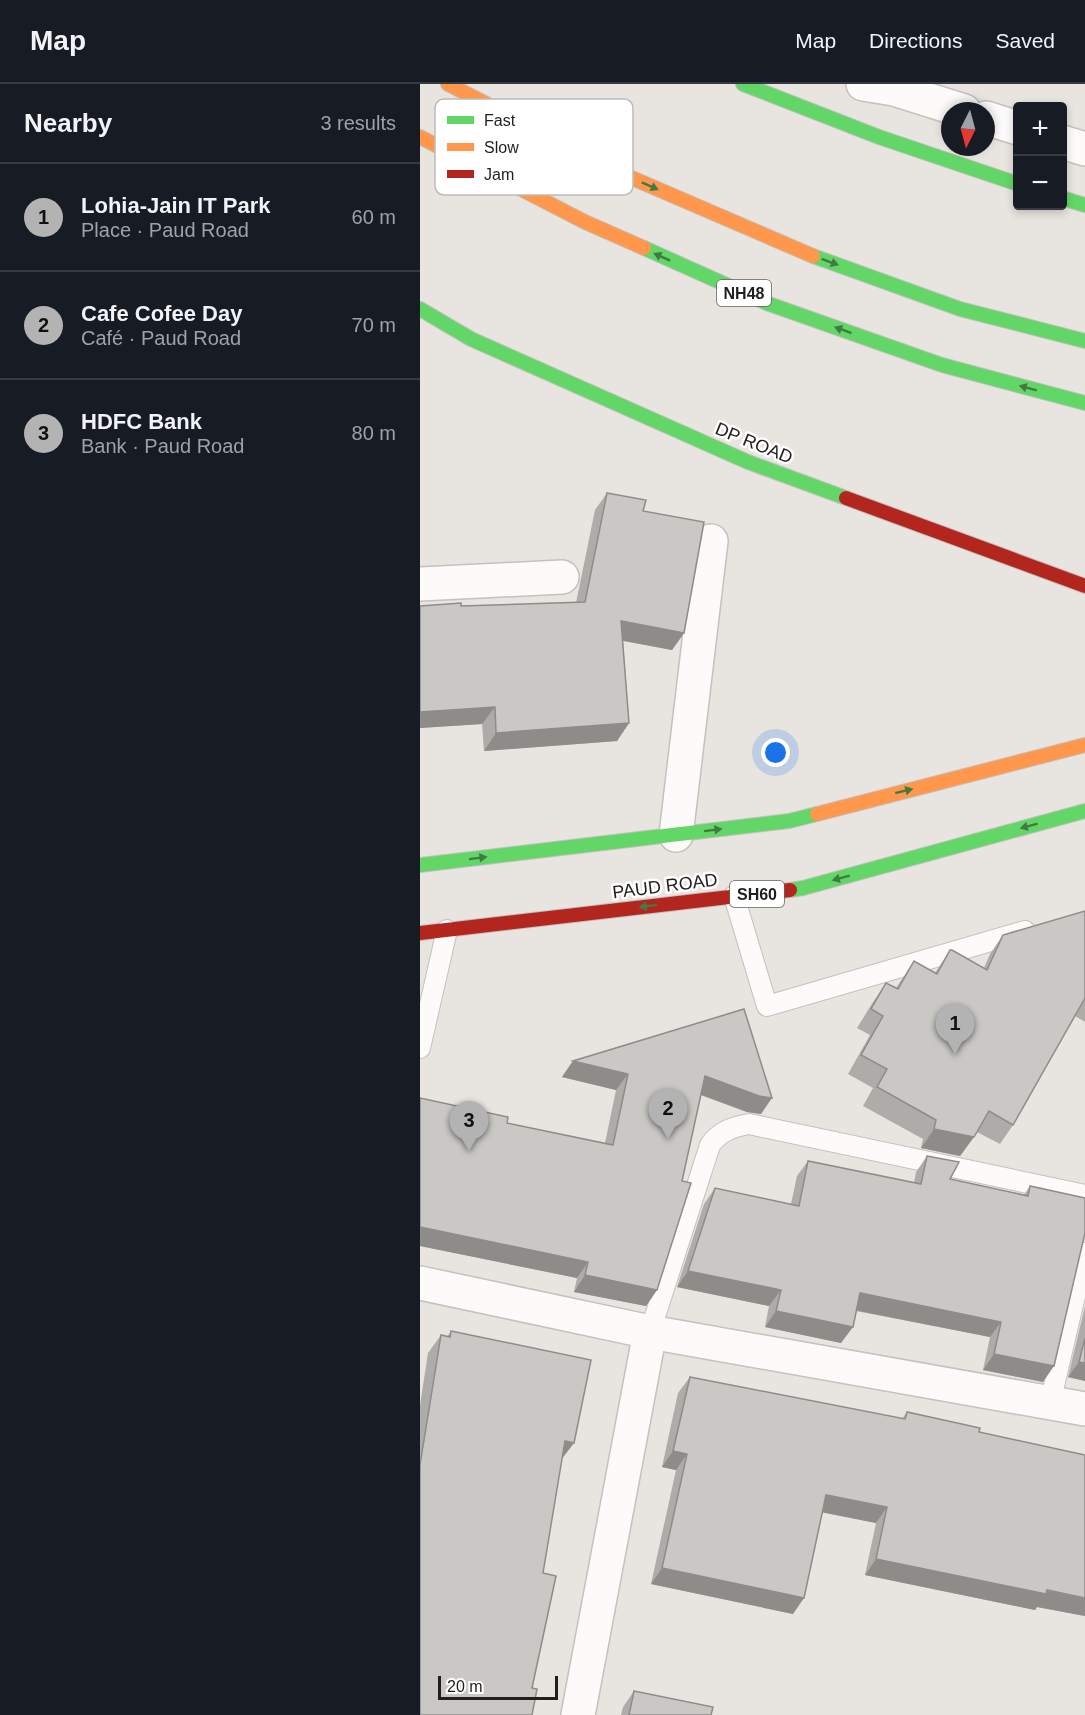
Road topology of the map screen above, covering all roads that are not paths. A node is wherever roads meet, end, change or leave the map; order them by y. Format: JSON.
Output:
{"nodes":[{"id":1,"x":448,"y":84,"type":"edge"},
{"id":2,"x":743,"y":84,"type":"edge"},
{"id":3,"x":863,"y":84,"type":"edge"},
{"id":4,"x":895,"y":86,"type":"edge"},
{"id":5,"x":477,"y":99,"type":"edge"},
{"id":6,"x":941,"y":103,"type":"edge"},
{"id":7,"x":995,"y":121,"type":"edge"},
{"id":8,"x":1013,"y":127,"type":"edge"},
{"id":9,"x":420,"y":137,"type":"edge"},
{"id":10,"x":1067,"y":144,"type":"edge"},
{"id":11,"x":435,"y":145,"type":"edge"},
{"id":12,"x":1085,"y":149,"type":"edge"},
{"id":13,"x":633,"y":179,"type":"edge"},
{"id":14,"x":1013,"y":183,"type":"edge"},
{"id":15,"x":533,"y":195,"type":"edge"},
{"id":16,"x":1067,"y":200,"type":"edge"},
{"id":17,"x":1085,"y":205,"type":"edge"},
{"id":18,"x":420,"y":309,"type":"edge"},
{"id":19,"x":1085,"y":341,"type":"edge"},
{"id":20,"x":1085,"y":403,"type":"edge"},
{"id":21,"x":711,"y":541,"type":"dead end"},
{"id":22,"x":562,"y":577,"type":"dead end"},
{"id":23,"x":420,"y":584,"type":"edge"},
{"id":24,"x":1085,"y":586,"type":"edge"},
{"id":25,"x":1085,"y":745,"type":"edge"},
{"id":26,"x":1085,"y":811,"type":"edge"},
{"id":27,"x":676,"y":835,"type":"junction"},
{"id":28,"x":420,"y":865,"type":"edge"},
{"id":29,"x":734,"y":896,"type":"junction"},
{"id":30,"x":1040,"y":927,"type":"edge"},
{"id":31,"x":447,"y":930,"type":"junction"},
{"id":32,"x":420,"y":933,"type":"edge"},
{"id":33,"x":420,"y":1048,"type":"edge"},
{"id":34,"x":1085,"y":1195,"type":"edge"},
{"id":35,"x":1085,"y":1253,"type":"edge"},
{"id":36,"x":420,"y":1283,"type":"edge"},
{"id":37,"x":650,"y":1332,"type":"junction"},
{"id":38,"x":1050,"y":1403,"type":"junction"},
{"id":39,"x":1085,"y":1409,"type":"edge"},
{"id":40,"x":578,"y":1715,"type":"edge"}],
"edges":[{"from":1,"to":5,"type":"main road","one_way":true},
{"from":2,"to":14,"type":"main road"},
{"from":3,"to":4,"type":"street"},
{"from":4,"to":6,"type":"street"},
{"from":7,"to":8,"type":"street"},
{"from":11,"to":9,"type":"main road","number":"NH48","one_way":true},
{"from":10,"to":12,"type":"street"},
{"from":13,"to":19,"type":"main road","one_way":true},
{"from":20,"to":15,"type":"main road","number":"NH48","one_way":true},
{"from":16,"to":17,"type":"main road"},
{"from":18,"to":24,"type":"main road","name":"DP ROAD"},
{"from":21,"to":27,"type":"street"},
{"from":22,"to":23,"type":"street"},
{"from":27,"to":25,"type":"main road","one_way":true},
{"from":26,"to":29,"type":"main road","name":"PAUD ROAD","number":"SH60","one_way":true},
{"from":28,"to":27,"type":"main road","one_way":true},
{"from":29,"to":30,"type":"lane"},
{"from":29,"to":31,"type":"main road","name":"PAUD ROAD","number":"SH60","one_way":true},
{"from":31,"to":32,"type":"main road","name":"PAUD ROAD","number":"SH60"},
{"from":31,"to":33,"type":"lane"},
{"from":34,"to":37,"type":"lane"},
{"from":35,"to":38,"type":"lane"},
{"from":36,"to":37,"type":"street"},
{"from":37,"to":38,"type":"street"},
{"from":37,"to":40,"type":"street"},
{"from":38,"to":39,"type":"street"}]}
